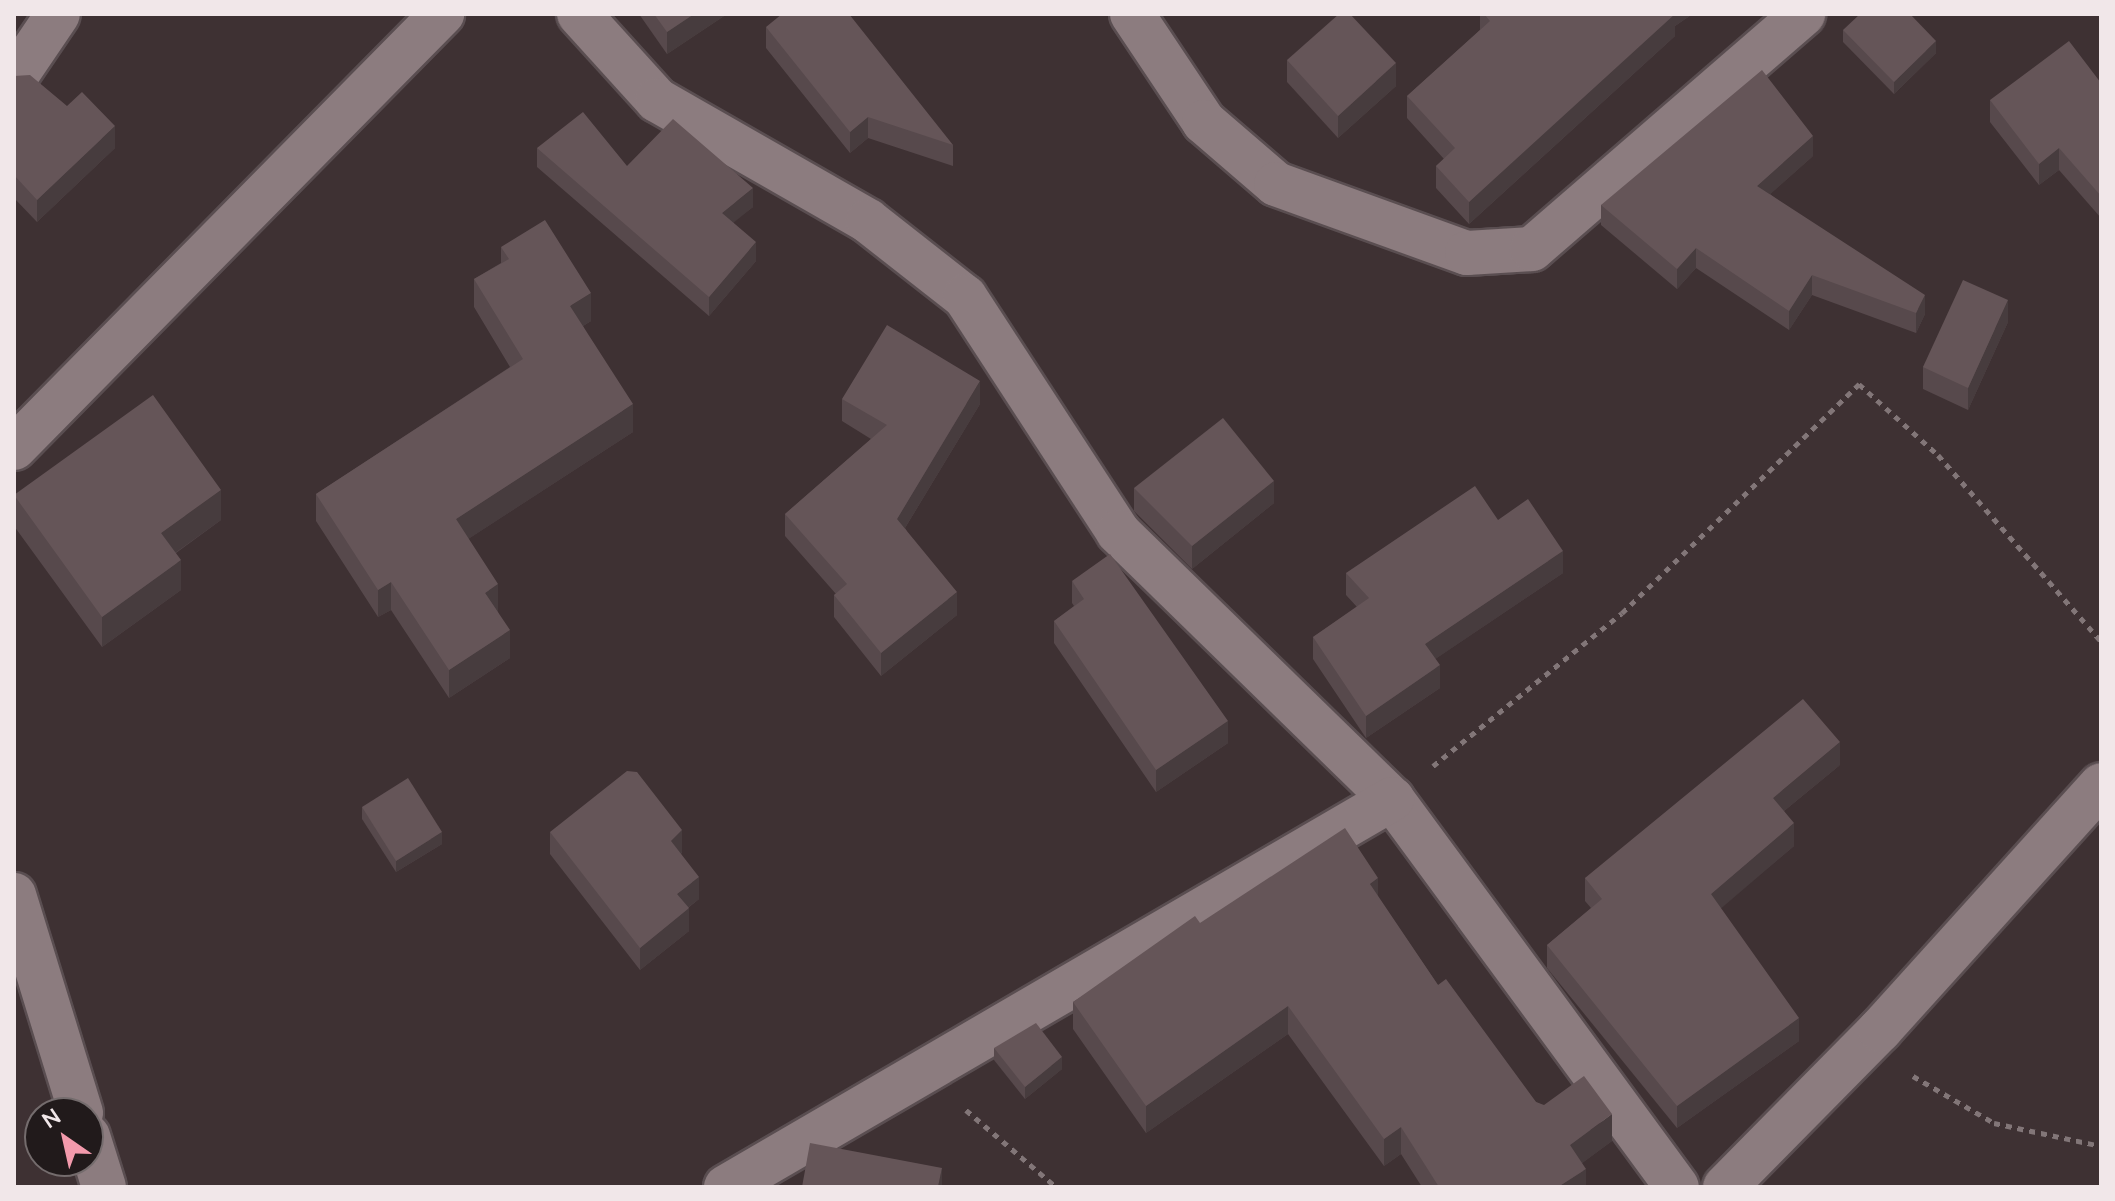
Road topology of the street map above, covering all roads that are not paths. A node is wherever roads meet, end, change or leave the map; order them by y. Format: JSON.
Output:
{"nodes":[{"id":1,"x":58,"y":14,"type":"edge"},
{"id":2,"x":442,"y":14,"type":"edge"},
{"id":3,"x":579,"y":14,"type":"edge"},
{"id":4,"x":1132,"y":14,"type":"edge"},
{"id":5,"x":1803,"y":14,"type":"edge"},
{"id":6,"x":14,"y":79,"type":"edge"},
{"id":7,"x":14,"y":448,"type":"edge"},
{"id":8,"x":2101,"y":785,"type":"edge"},
{"id":9,"x":1392,"y":799,"type":"junction"},
{"id":10,"x":14,"y":895,"type":"edge"},
{"id":11,"x":76,"y":1097,"type":"edge"},
{"id":12,"x":726,"y":1187,"type":"edge"},
{"id":13,"x":1677,"y":1187,"type":"edge"},
{"id":14,"x":1725,"y":1187,"type":"edge"}],
"edges":[{"from":1,"to":6,"type":"street"},
{"from":2,"to":7,"type":"street"},
{"from":3,"to":9,"type":"street"},
{"from":4,"to":5,"type":"street"},
{"from":8,"to":14,"type":"street"},
{"from":9,"to":12,"type":"street"},
{"from":9,"to":13,"type":"street"},
{"from":10,"to":11,"type":"street"}]}
